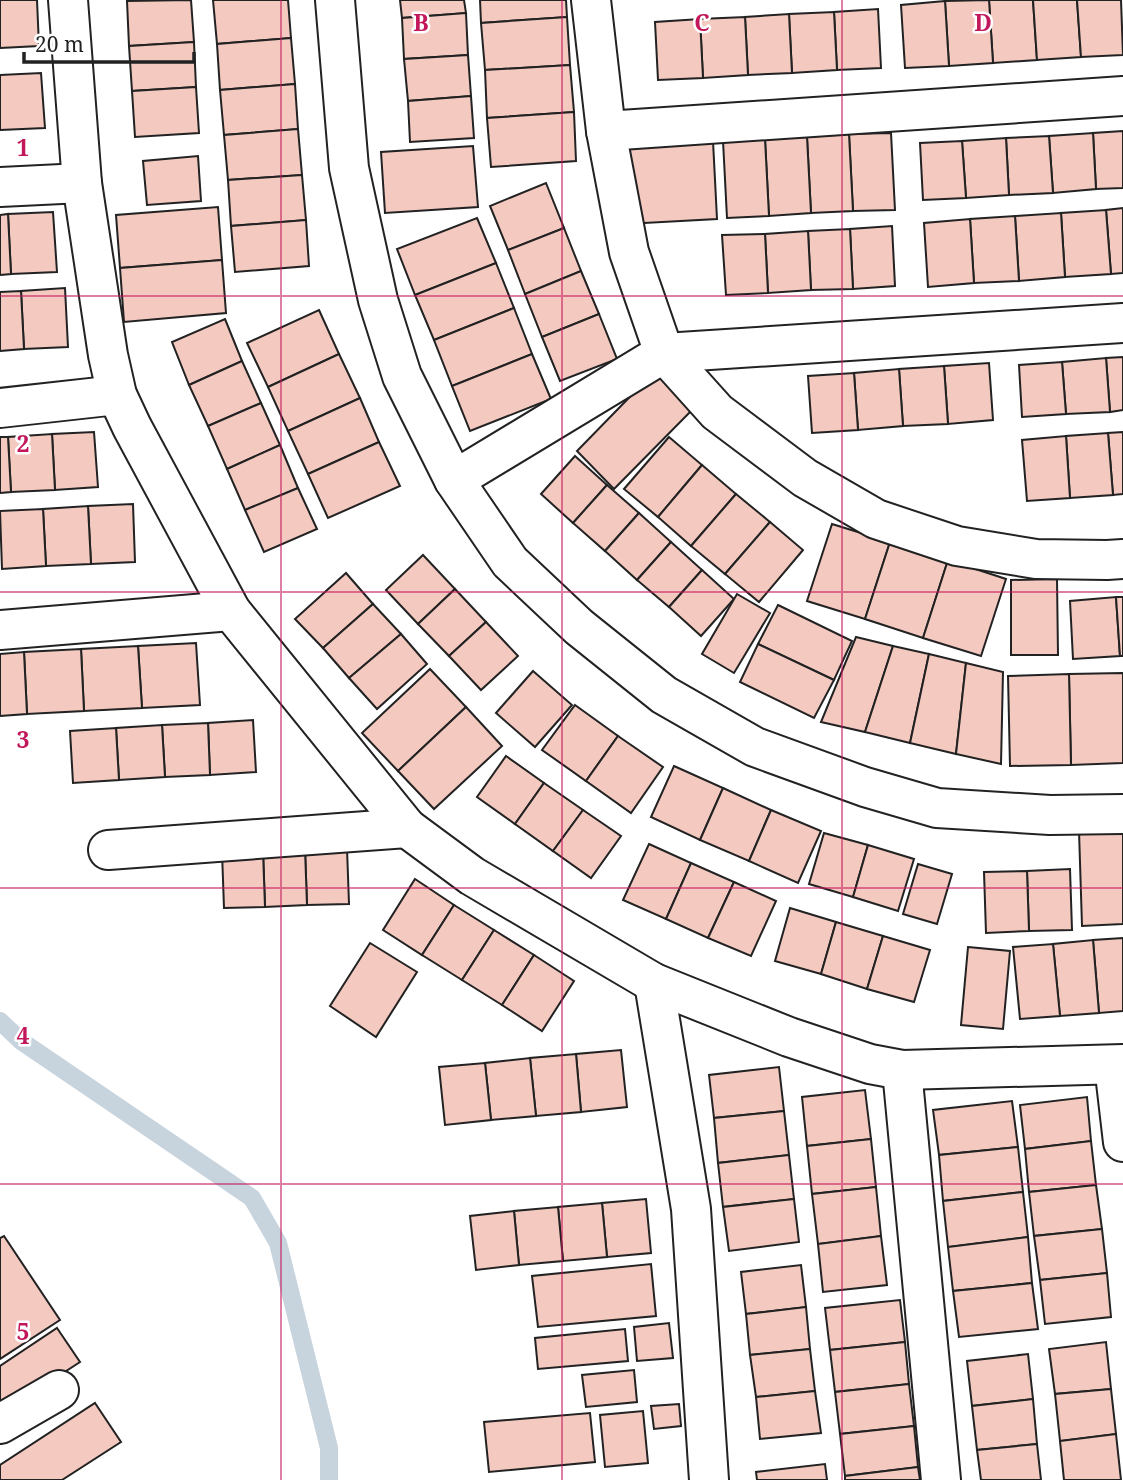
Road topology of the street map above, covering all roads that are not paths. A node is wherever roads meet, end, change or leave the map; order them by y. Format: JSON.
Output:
{"nodes":[{"id":1,"x":68,"y":0,"type":"edge"},
{"id":2,"x":335,"y":0,"type":"edge"},
{"id":3,"x":591,"y":0,"type":"edge"},
{"id":4,"x":1123,"y":96,"type":"edge"},
{"id":5,"x":606,"y":131,"type":"junction"},
{"id":6,"x":82,"y":183,"type":"junction"},
{"id":7,"x":0,"y":187,"type":"edge"},
{"id":8,"x":1123,"y":323,"type":"edge"},
{"id":9,"x":664,"y":353,"type":"junction"},
{"id":10,"x":117,"y":395,"type":"junction"},
{"id":11,"x":0,"y":408,"type":"edge"},
{"id":12,"x":454,"y":480,"type":"junction"},
{"id":13,"x":1123,"y":559,"type":"edge"},
{"id":14,"x":231,"y":611,"type":"junction"},
{"id":15,"x":0,"y":630,"type":"edge"},
{"id":16,"x":1123,"y":814,"type":"edge"},
{"id":17,"x":407,"y":828,"type":"junction"},
{"id":18,"x":108,"y":850,"type":"dead end"},
{"id":19,"x":653,"y":983,"type":"junction"},
{"id":20,"x":1119,"y":1065,"type":"edge"},
{"id":21,"x":902,"y":1070,"type":"junction"},
{"id":22,"x":1123,"y":1142,"type":"edge"},
{"id":23,"x":59,"y":1390,"type":"dead end"},
{"id":24,"x":0,"y":1424,"type":"edge"},
{"id":25,"x":709,"y":1480,"type":"edge"},
{"id":26,"x":941,"y":1480,"type":"edge"}],
"edges":[{"from":1,"to":6,"type":"street"},
{"from":2,"to":12,"type":"street"},
{"from":3,"to":5,"type":"street"},
{"from":4,"to":5,"type":"street"},
{"from":5,"to":9,"type":"street"},
{"from":6,"to":7,"type":"street"},
{"from":6,"to":10,"type":"street"},
{"from":8,"to":9,"type":"street"},
{"from":9,"to":12,"type":"street"},
{"from":9,"to":13,"type":"street"},
{"from":10,"to":11,"type":"street"},
{"from":10,"to":14,"type":"street"},
{"from":12,"to":16,"type":"street"},
{"from":14,"to":15,"type":"street"},
{"from":14,"to":17,"type":"street"},
{"from":17,"to":18,"type":"street"},
{"from":17,"to":19,"type":"street"},
{"from":19,"to":21,"type":"street"},
{"from":19,"to":25,"type":"street"},
{"from":20,"to":21,"type":"street"},
{"from":20,"to":22,"type":"street"},
{"from":21,"to":26,"type":"street"},
{"from":23,"to":24,"type":"street"}]}
